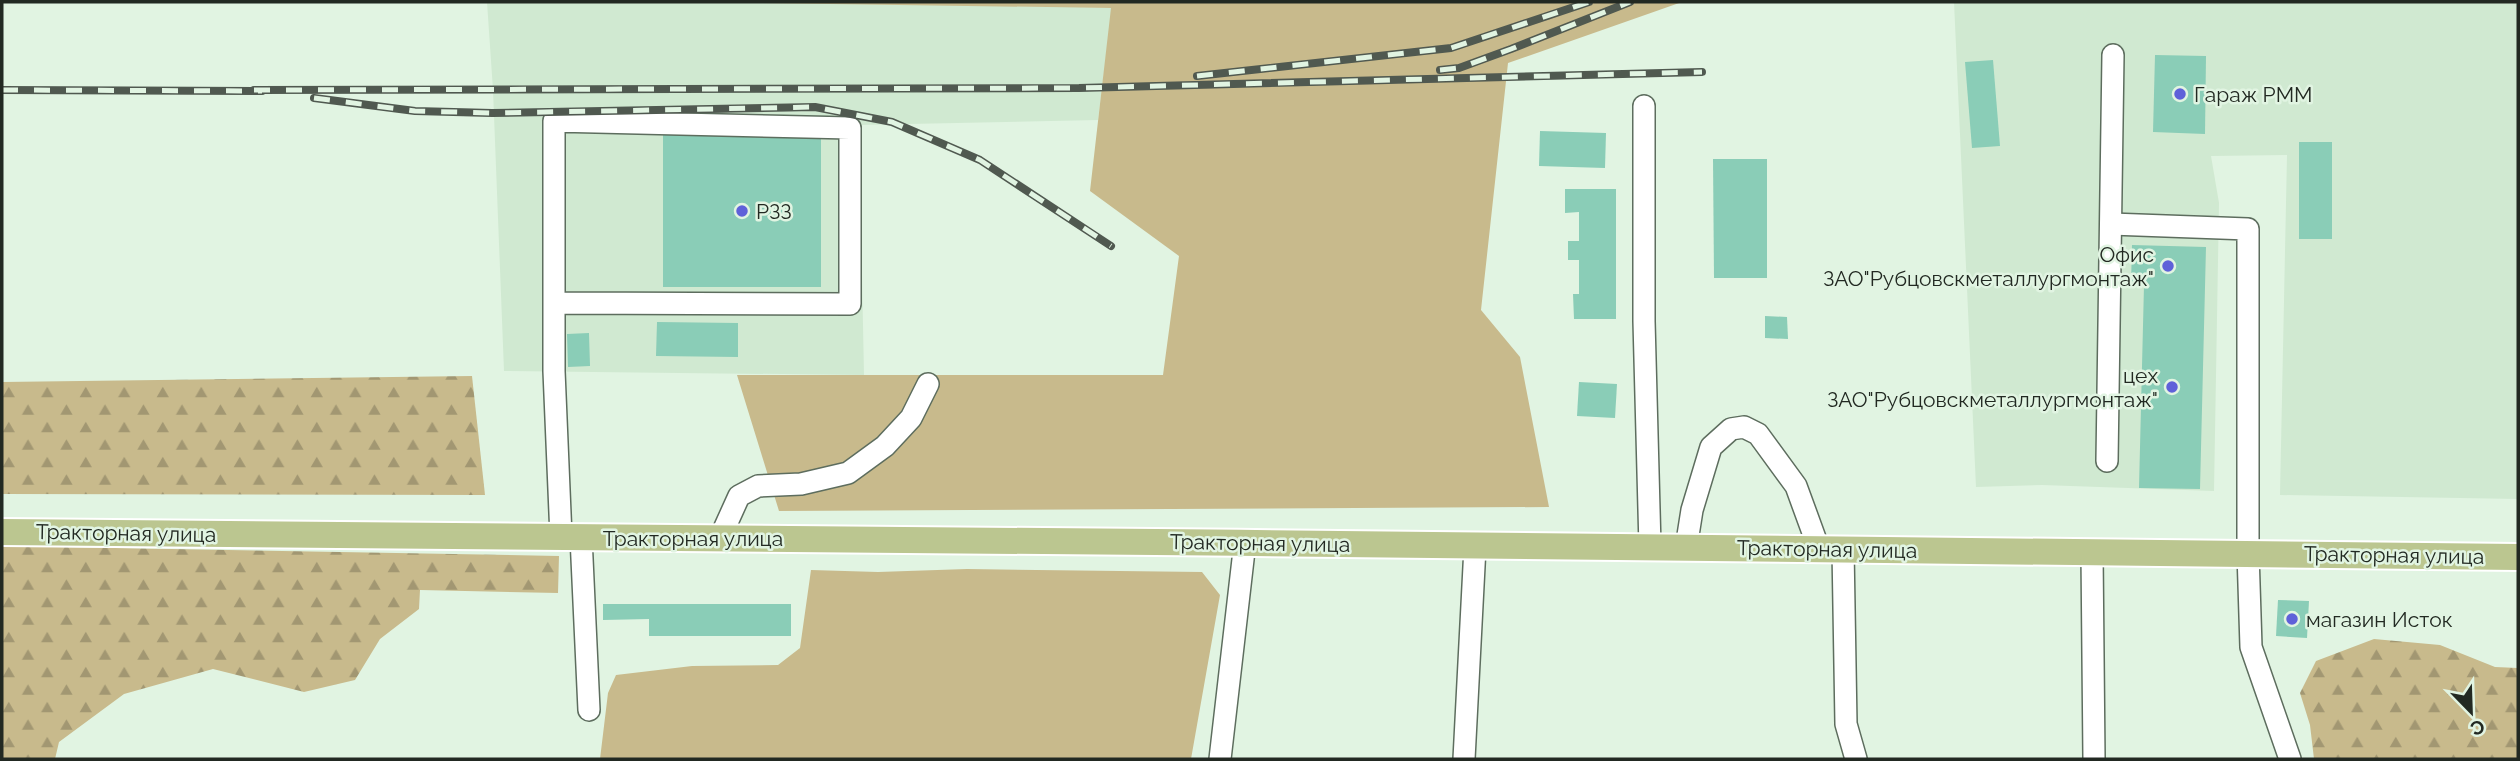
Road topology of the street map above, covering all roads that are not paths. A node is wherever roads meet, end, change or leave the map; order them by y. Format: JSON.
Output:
{"nodes":[{"id":1,"x":2113,"y":55,"type":"dead end"},
{"id":2,"x":1644,"y":106,"type":"dead end"},
{"id":3,"x":2111,"y":224,"type":"junction"},
{"id":4,"x":555,"y":303,"type":"junction"},
{"id":5,"x":928,"y":384,"type":"dead end"},
{"id":6,"x":2107,"y":461,"type":"dead end"},
{"id":7,"x":2,"y":532,"type":"edge"},
{"id":8,"x":571,"y":537,"type":"junction"},
{"id":9,"x":720,"y":538,"type":"junction"},
{"id":10,"x":1245,"y":542,"type":"junction"},
{"id":11,"x":1475,"y":547,"type":"junction"},
{"id":12,"x":1650,"y":547,"type":"junction"},
{"id":13,"x":1686,"y":548,"type":"junction"},
{"id":14,"x":1831,"y":549,"type":"junction"},
{"id":15,"x":2092,"y":553,"type":"junction"},
{"id":16,"x":2248,"y":553,"type":"junction"},
{"id":17,"x":2518,"y":557,"type":"edge"},
{"id":18,"x":589,"y":710,"type":"dead end"},
{"id":19,"x":1220,"y":759,"type":"edge"},
{"id":20,"x":1464,"y":759,"type":"edge"},
{"id":21,"x":1856,"y":759,"type":"edge"},
{"id":22,"x":2094,"y":759,"type":"edge"},
{"id":23,"x":2290,"y":759,"type":"edge"}],
"edges":[{"from":1,"to":3,"type":"lane"},
{"from":2,"to":12,"type":"lane"},
{"from":3,"to":6,"type":"lane"},
{"from":3,"to":16,"type":"lane"},
{"from":4,"to":4,"type":"lane"},
{"from":4,"to":8,"type":"lane"},
{"from":5,"to":9,"type":"lane"},
{"from":7,"to":8,"type":"main road","name":"Тракторная улица"},
{"from":8,"to":9,"type":"main road","name":"Тракторная улица"},
{"from":8,"to":18,"type":"lane"},
{"from":9,"to":10,"type":"main road","name":"Тракторная улица"},
{"from":10,"to":11,"type":"main road","name":"Тракторная улица"},
{"from":10,"to":19,"type":"lane"},
{"from":11,"to":12,"type":"main road","name":"Тракторная улица"},
{"from":11,"to":20,"type":"lane"},
{"from":12,"to":13,"type":"main road","name":"Тракторная улица"},
{"from":13,"to":14,"type":"main road","name":"Тракторная улица"},
{"from":13,"to":14,"type":"lane"},
{"from":14,"to":15,"type":"main road","name":"Тракторная улица"},
{"from":14,"to":21,"type":"lane"},
{"from":15,"to":16,"type":"main road","name":"Тракторная улица"},
{"from":15,"to":22,"type":"lane"},
{"from":16,"to":17,"type":"main road","name":"Тракторная улица"},
{"from":16,"to":23,"type":"lane"}]}
